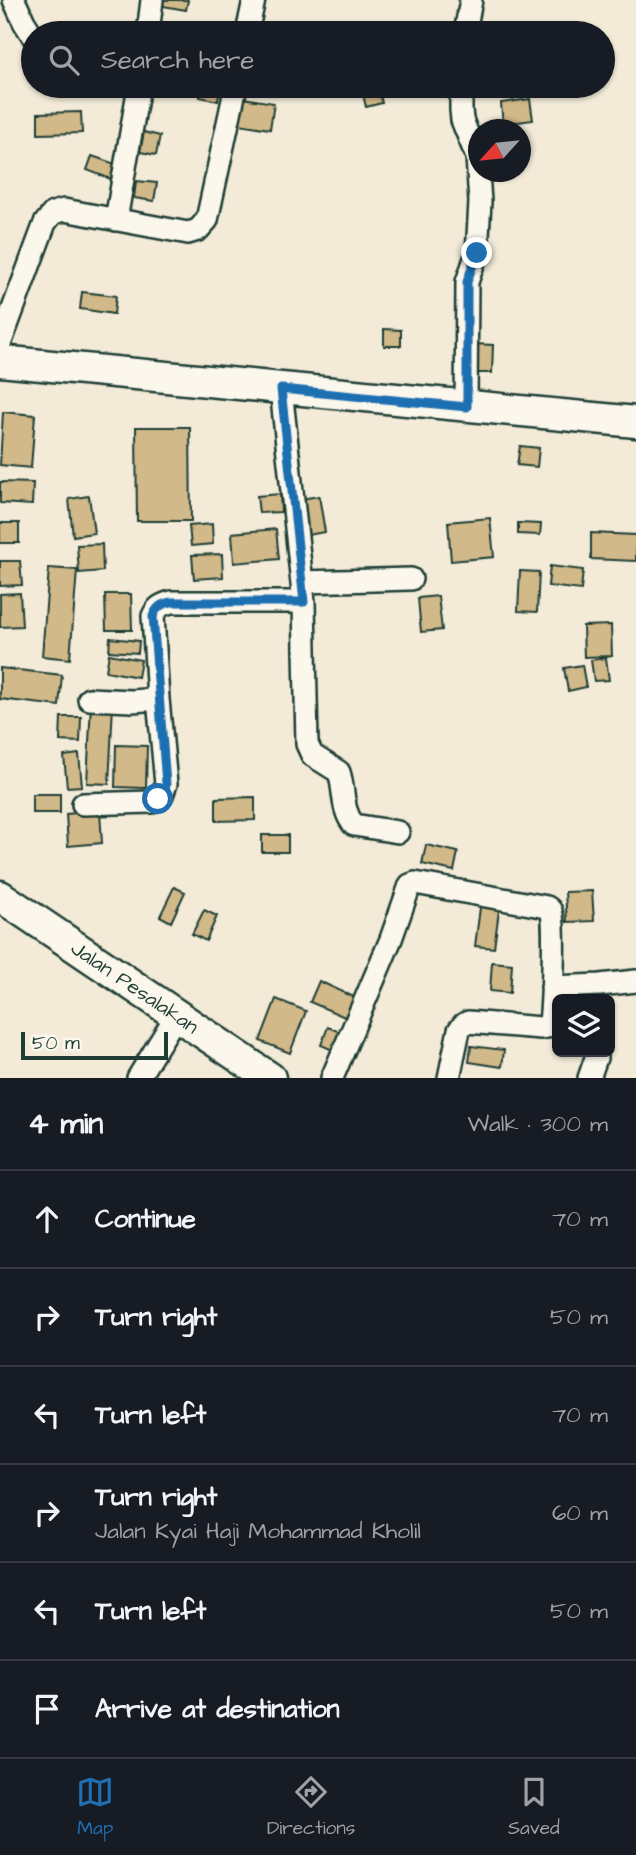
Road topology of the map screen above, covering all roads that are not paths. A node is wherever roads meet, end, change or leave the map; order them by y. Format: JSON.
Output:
{"nodes":[{"id":1,"x":9,"y":0,"type":"edge"},
{"id":2,"x":15,"y":0,"type":"edge"},
{"id":3,"x":152,"y":0,"type":"edge"},
{"id":4,"x":254,"y":0,"type":"edge"},
{"id":5,"x":471,"y":0,"type":"edge"},
{"id":6,"x":0,"y":2,"type":"edge"},
{"id":7,"x":24,"y":21,"type":"edge"},
{"id":8,"x":149,"y":21,"type":"edge"},
{"id":9,"x":250,"y":21,"type":"edge"},
{"id":10,"x":467,"y":21,"type":"edge"},
{"id":11,"x":137,"y":98,"type":"edge"},
{"id":12,"x":233,"y":98,"type":"edge"},
{"id":13,"x":461,"y":98,"type":"edge"},
{"id":14,"x":116,"y":220,"type":"junction"},
{"id":15,"x":0,"y":344,"type":"edge"},
{"id":16,"x":0,"y":361,"type":"edge"},
{"id":17,"x":281,"y":389,"type":"junction"},
{"id":18,"x":467,"y":407,"type":"junction"},
{"id":19,"x":636,"y":422,"type":"edge"},
{"id":20,"x":411,"y":579,"type":"dead end"},
{"id":21,"x":303,"y":592,"type":"junction"},
{"id":22,"x":89,"y":699,"type":"dead end"},
{"id":23,"x":158,"y":699,"type":"junction"},
{"id":24,"x":83,"y":804,"type":"dead end"},
{"id":25,"x":398,"y":832,"type":"dead end"},
{"id":26,"x":0,"y":896,"type":"edge"},
{"id":27,"x":636,"y":981,"type":"edge"},
{"id":28,"x":552,"y":986,"type":"junction"},
{"id":29,"x":176,"y":1016,"type":"junction"},
{"id":30,"x":138,"y":1078,"type":"edge"},
{"id":31,"x":270,"y":1078,"type":"edge"},
{"id":32,"x":332,"y":1078,"type":"edge"},
{"id":33,"x":449,"y":1078,"type":"edge"}],
"edges":[{"from":1,"to":6,"type":"street"},
{"from":2,"to":7,"type":"street"},
{"from":3,"to":8,"type":"street"},
{"from":4,"to":9,"type":"street"},
{"from":5,"to":10,"type":"street"},
{"from":11,"to":14,"type":"street"},
{"from":12,"to":14,"type":"street"},
{"from":13,"to":18,"type":"street"},
{"from":14,"to":15,"type":"street"},
{"from":16,"to":17,"type":"main road"},
{"from":17,"to":18,"type":"main road"},
{"from":17,"to":21,"type":"street"},
{"from":18,"to":19,"type":"main road"},
{"from":20,"to":21,"type":"street"},
{"from":21,"to":23,"type":"street"},
{"from":21,"to":25,"type":"street"},
{"from":22,"to":23,"type":"street"},
{"from":23,"to":24,"type":"street"},
{"from":26,"to":29,"type":"main road","name":"Jalan Pesalakan"},
{"from":27,"to":28,"type":"street"},
{"from":28,"to":32,"type":"street"},
{"from":28,"to":33,"type":"street"},
{"from":29,"to":30,"type":"street"},
{"from":29,"to":31,"type":"main road","name":"Jalan Pesalakan"}]}
